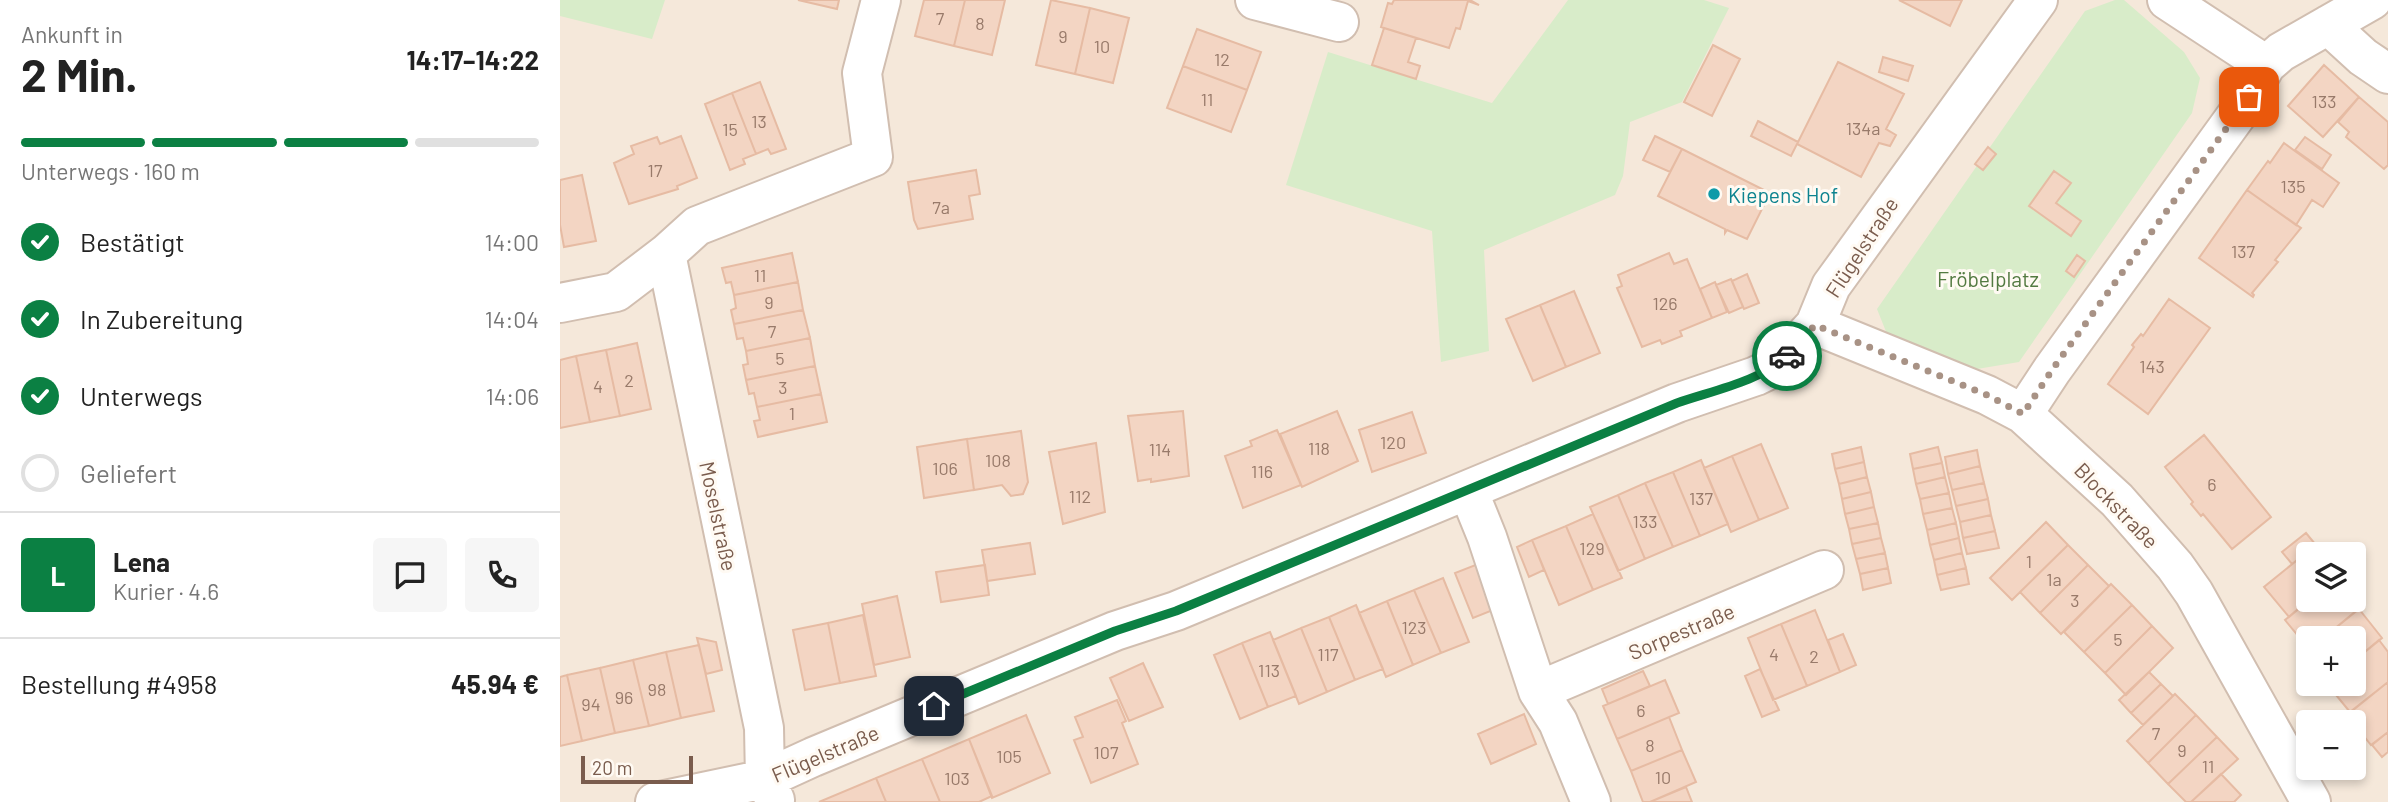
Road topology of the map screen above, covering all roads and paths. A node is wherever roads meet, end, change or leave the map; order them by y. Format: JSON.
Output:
{"nodes":[{"id":1,"x":881,"y":0,"type":"edge"},
{"id":2,"x":1255,"y":0,"type":"edge"},
{"id":3,"x":2038,"y":0,"type":"edge"},
{"id":4,"x":2167,"y":0,"type":"edge"},
{"id":5,"x":2372,"y":0,"type":"edge"},
{"id":6,"x":1339,"y":22,"type":"dead end"},
{"id":7,"x":2328,"y":25,"type":"junction"},
{"id":8,"x":2266,"y":65,"type":"junction"},
{"id":9,"x":2388,"y":74,"type":"edge"},
{"id":10,"x":666,"y":254,"type":"junction"},
{"id":11,"x":560,"y":303,"type":"edge"},
{"id":12,"x":1815,"y":325,"type":"junction"},
{"id":13,"x":2023,"y":414,"type":"junction"},
{"id":14,"x":1468,"y":490,"type":"junction"},
{"id":15,"x":1824,"y":570,"type":"dead end"},
{"id":16,"x":1538,"y":691,"type":"junction"},
{"id":17,"x":771,"y":791,"type":"edge"},
{"id":18,"x":655,"y":802,"type":"edge"},
{"id":19,"x":1591,"y":802,"type":"edge"},
{"id":20,"x":2311,"y":802,"type":"edge"}],
"edges":[{"from":1,"to":10,"type":"street"},
{"from":2,"to":6,"type":"street"},
{"from":3,"to":12,"type":"street","name":"Flügelstraße"},
{"from":4,"to":8,"type":"street"},
{"from":5,"to":7,"type":"street"},
{"from":7,"to":8,"type":"street"},
{"from":7,"to":9,"type":"street"},
{"from":8,"to":13,"type":"street"},
{"from":10,"to":11,"type":"street"},
{"from":10,"to":17,"type":"street","name":"Moselstraße"},
{"from":12,"to":13,"type":"street","name":"Blockstraße"},
{"from":12,"to":14,"type":"street","name":"Flügelstraße"},
{"from":13,"to":20,"type":"street","name":"Blockstraße"},
{"from":14,"to":16,"type":"street"},
{"from":14,"to":17,"type":"street","name":"Flügelstraße"},
{"from":15,"to":16,"type":"street","name":"Sorpestraße"},
{"from":16,"to":19,"type":"street"},
{"from":17,"to":18,"type":"street","name":"Flügelstraße"}]}
